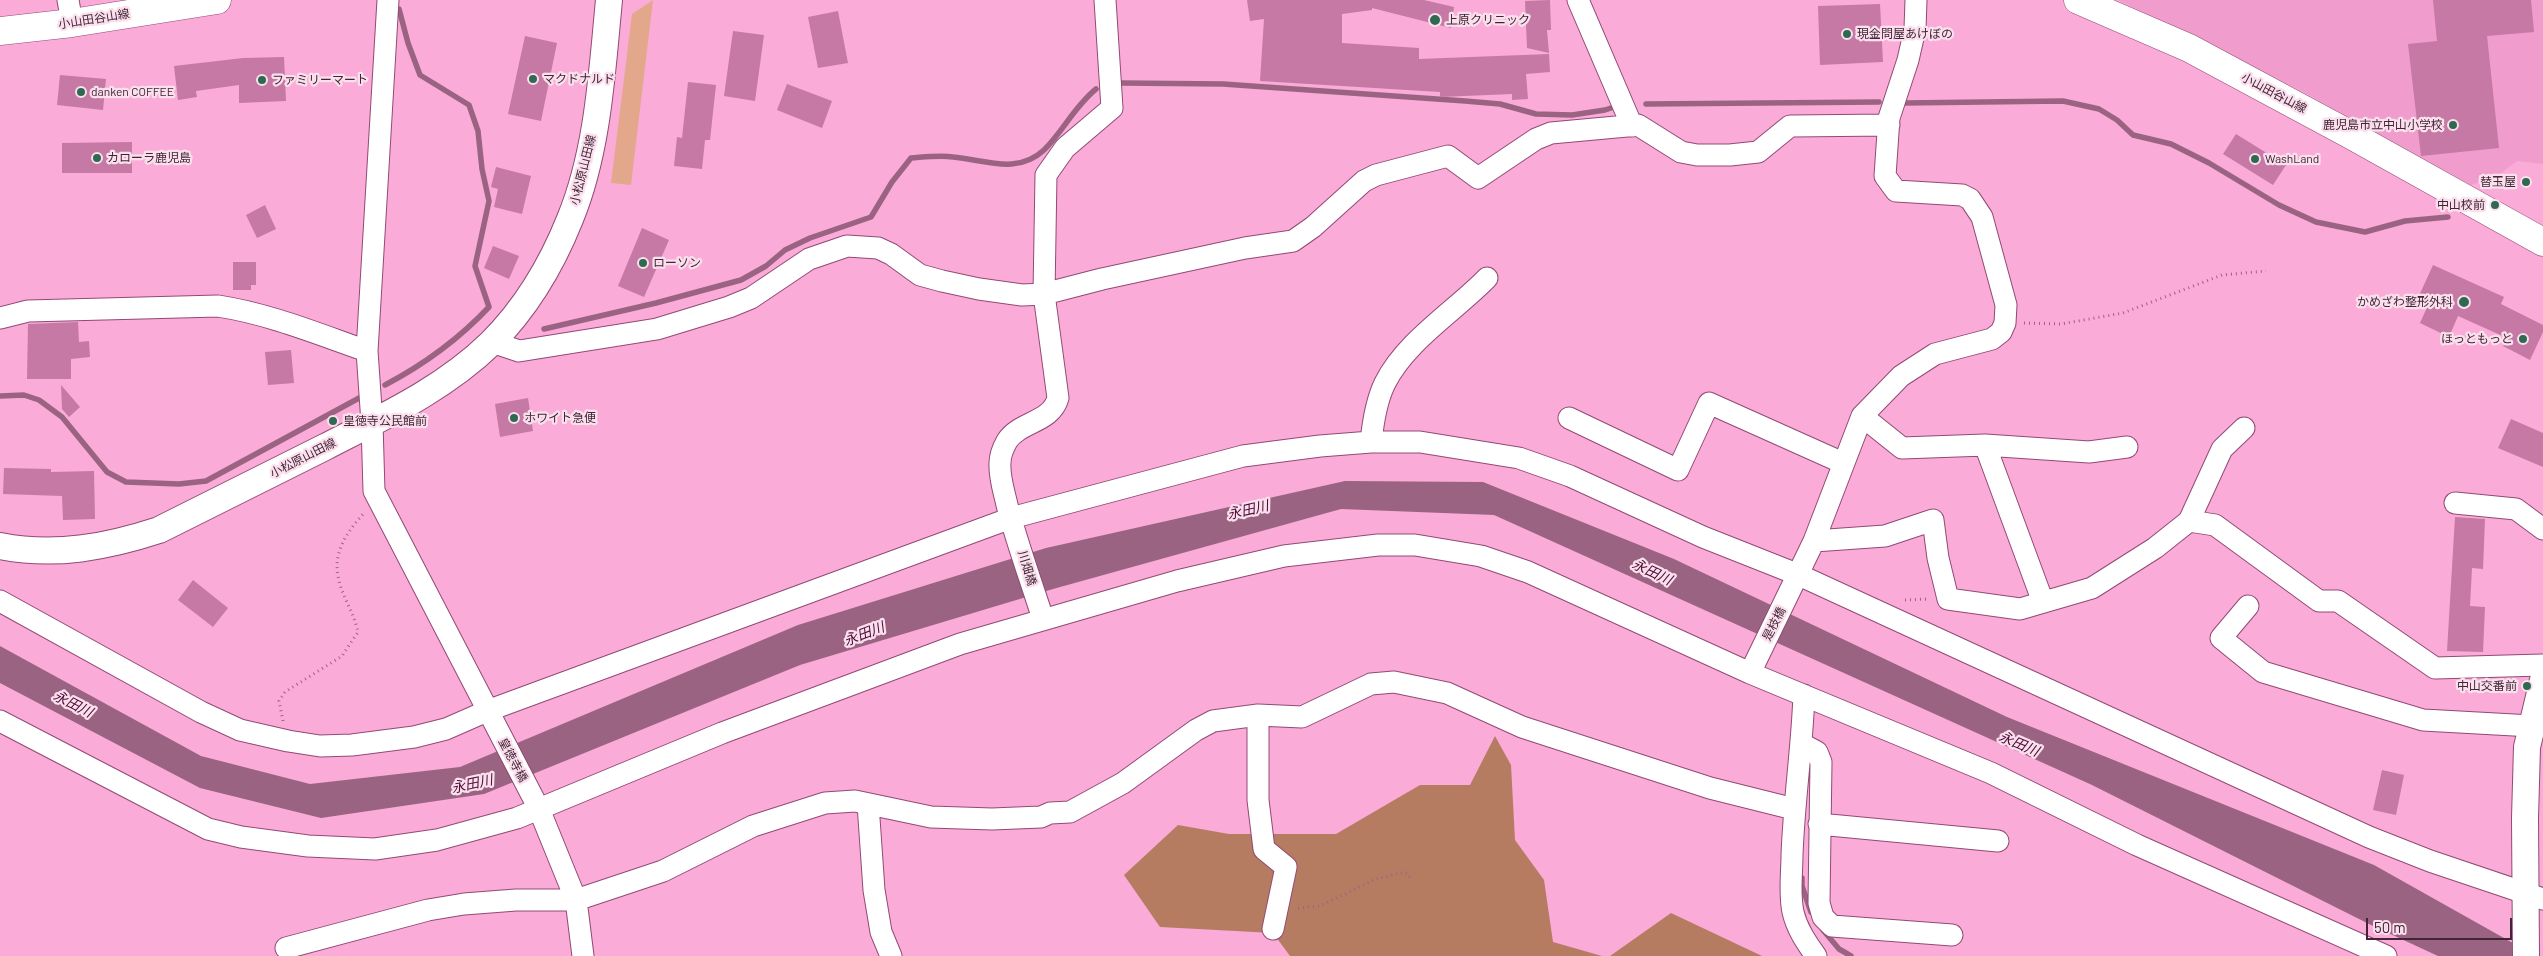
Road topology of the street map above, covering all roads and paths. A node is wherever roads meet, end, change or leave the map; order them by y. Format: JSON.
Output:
{"nodes":[{"id":1,"x":217,"y":0,"type":"edge"},
{"id":2,"x":388,"y":0,"type":"edge"},
{"id":3,"x":609,"y":0,"type":"edge"},
{"id":4,"x":1105,"y":0,"type":"edge"},
{"id":5,"x":1578,"y":0,"type":"edge"},
{"id":6,"x":1916,"y":0,"type":"edge"},
{"id":7,"x":2078,"y":0,"type":"edge"},
{"id":8,"x":2107,"y":6,"type":"edge"},
{"id":9,"x":70,"y":12,"type":"edge"},
{"id":10,"x":0,"y":31,"type":"edge"},
{"id":11,"x":1889,"y":125,"type":"junction"},
{"id":12,"x":1632,"y":126,"type":"junction"},
{"id":13,"x":2543,"y":242,"type":"edge"},
{"id":14,"x":2266,"y":272,"type":"dead end"},
{"id":15,"x":1487,"y":278,"type":"dead end"},
{"id":16,"x":1044,"y":294,"type":"junction"},
{"id":17,"x":0,"y":318,"type":"edge"},
{"id":18,"x":2006,"y":323,"type":"junction"},
{"id":19,"x":492,"y":342,"type":"junction"},
{"id":20,"x":367,"y":351,"type":"junction"},
{"id":21,"x":1862,"y":416,"type":"junction"},
{"id":22,"x":1569,"y":418,"type":"dead end"},
{"id":23,"x":372,"y":423,"type":"junction"},
{"id":24,"x":2244,"y":428,"type":"dead end"},
{"id":25,"x":1372,"y":442,"type":"junction"},
{"id":26,"x":1985,"y":445,"type":"junction"},
{"id":27,"x":2127,"y":447,"type":"dead end"},
{"id":28,"x":1843,"y":462,"type":"junction"},
{"id":29,"x":377,"y":498,"type":"junction"},
{"id":30,"x":2455,"y":503,"type":"dead end"},
{"id":31,"x":1011,"y":518,"type":"junction"},
{"id":32,"x":2189,"y":521,"type":"junction"},
{"id":33,"x":2543,"y":529,"type":"edge"},
{"id":34,"x":1814,"y":541,"type":"junction"},
{"id":35,"x":0,"y":546,"type":"edge"},
{"id":36,"x":1799,"y":575,"type":"junction"},
{"id":37,"x":1948,"y":599,"type":"junction"},
{"id":38,"x":0,"y":601,"type":"edge"},
{"id":39,"x":2042,"y":602,"type":"junction"},
{"id":40,"x":2248,"y":606,"type":"dead end"},
{"id":41,"x":1873,"y":610,"type":"junction"},
{"id":42,"x":1042,"y":619,"type":"junction"},
{"id":43,"x":2543,"y":670,"type":"edge"},
{"id":44,"x":1750,"y":673,"type":"junction"},
{"id":45,"x":1804,"y":695,"type":"junction"},
{"id":46,"x":487,"y":711,"type":"junction"},
{"id":47,"x":1258,"y":715,"type":"junction"},
{"id":48,"x":0,"y":721,"type":"edge"},
{"id":49,"x":2532,"y":726,"type":"junction"},
{"id":50,"x":288,"y":741,"type":"junction"},
{"id":51,"x":1802,"y":744,"type":"junction"},
{"id":52,"x":868,"y":804,"type":"junction"},
{"id":53,"x":1794,"y":808,"type":"junction"},
{"id":54,"x":539,"y":809,"type":"junction"},
{"id":55,"x":1819,"y":824,"type":"junction"},
{"id":56,"x":1998,"y":841,"type":"dead end"},
{"id":57,"x":1411,"y":878,"type":"dead end"},
{"id":58,"x":2534,"y":895,"type":"edge"},
{"id":59,"x":576,"y":900,"type":"junction"},
{"id":60,"x":1279,"y":902,"type":"junction"},
{"id":61,"x":1273,"y":929,"type":"dead end"},
{"id":62,"x":1952,"y":934,"type":"dead end"},
{"id":63,"x":286,"y":948,"type":"dead end"},
{"id":64,"x":583,"y":956,"type":"edge"},
{"id":65,"x":891,"y":956,"type":"edge"},
{"id":66,"x":1816,"y":956,"type":"edge"},
{"id":67,"x":2386,"y":956,"type":"edge"},
{"id":68,"x":2526,"y":956,"type":"edge"}],
"edges":[{"from":1,"to":9,"type":"main road","name":"小山田谷山線"},
{"from":2,"to":20,"type":"street","name":"皇徳寺橋"},
{"from":3,"to":19,"type":"street","name":"小松原山田線"},
{"from":4,"to":16,"type":"street","name":"川畑橋"},
{"from":5,"to":12,"type":"street"},
{"from":6,"to":11,"type":"street"},
{"from":7,"to":8,"type":"main road","name":"小山田谷山線"},
{"from":8,"to":13,"type":"main road","name":"小山田谷山線"},
{"from":9,"to":10,"type":"main road","name":"小山田谷山線"},
{"from":11,"to":12,"type":"street"},
{"from":11,"to":18,"type":"street"},
{"from":12,"to":16,"type":"street"},
{"from":14,"to":18,"type":"path"},
{"from":15,"to":25,"type":"street"},
{"from":16,"to":19,"type":"street"},
{"from":16,"to":31,"type":"street","name":"川畑橋"},
{"from":17,"to":20,"type":"street"},
{"from":18,"to":21,"type":"street"},
{"from":19,"to":23,"type":"street","name":"小松原山田線"},
{"from":20,"to":23,"type":"street","name":"皇徳寺橋"},
{"from":21,"to":26,"type":"street"},
{"from":21,"to":28,"type":"street","name":"是枝橋"},
{"from":22,"to":28,"type":"street"},
{"from":23,"to":29,"type":"street","name":"皇徳寺橋"},
{"from":23,"to":35,"type":"street","name":"小松原山田線"},
{"from":24,"to":32,"type":"street"},
{"from":25,"to":31,"type":"street"},
{"from":25,"to":36,"type":"street"},
{"from":26,"to":27,"type":"street"},
{"from":26,"to":39,"type":"street"},
{"from":28,"to":34,"type":"street","name":"是枝橋"},
{"from":29,"to":46,"type":"street","name":"皇徳寺橋"},
{"from":29,"to":50,"type":"path"},
{"from":30,"to":33,"type":"street"},
{"from":31,"to":42,"type":"street","name":"川畑橋"},
{"from":31,"to":46,"type":"street"},
{"from":32,"to":39,"type":"street"},
{"from":32,"to":43,"type":"street"},
{"from":34,"to":36,"type":"street","name":"是枝橋"},
{"from":34,"to":37,"type":"street"},
{"from":36,"to":41,"type":"street"},
{"from":36,"to":44,"type":"street","name":"是枝橋"},
{"from":37,"to":39,"type":"street"},
{"from":37,"to":41,"type":"path"},
{"from":38,"to":50,"type":"street"},
{"from":40,"to":49,"type":"street"},
{"from":41,"to":58,"type":"street"},
{"from":42,"to":44,"type":"street"},
{"from":42,"to":54,"type":"street"},
{"from":43,"to":49,"type":"street"},
{"from":44,"to":45,"type":"street"},
{"from":45,"to":51,"type":"street"},
{"from":45,"to":67,"type":"street"},
{"from":46,"to":50,"type":"street"},
{"from":46,"to":54,"type":"street","name":"皇徳寺橋"},
{"from":47,"to":52,"type":"street"},
{"from":47,"to":53,"type":"street"},
{"from":47,"to":60,"type":"street"},
{"from":48,"to":54,"type":"street"},
{"from":49,"to":58,"type":"street"},
{"from":51,"to":53,"type":"street"},
{"from":51,"to":55,"type":"street"},
{"from":52,"to":59,"type":"street"},
{"from":52,"to":65,"type":"street"},
{"from":53,"to":66,"type":"street"},
{"from":54,"to":59,"type":"street","name":"皇徳寺橋"},
{"from":55,"to":56,"type":"street"},
{"from":55,"to":62,"type":"street"},
{"from":57,"to":60,"type":"path"},
{"from":58,"to":68,"type":"street"},
{"from":59,"to":63,"type":"street"},
{"from":59,"to":64,"type":"street","name":"皇徳寺橋"},
{"from":60,"to":61,"type":"street"}]}
